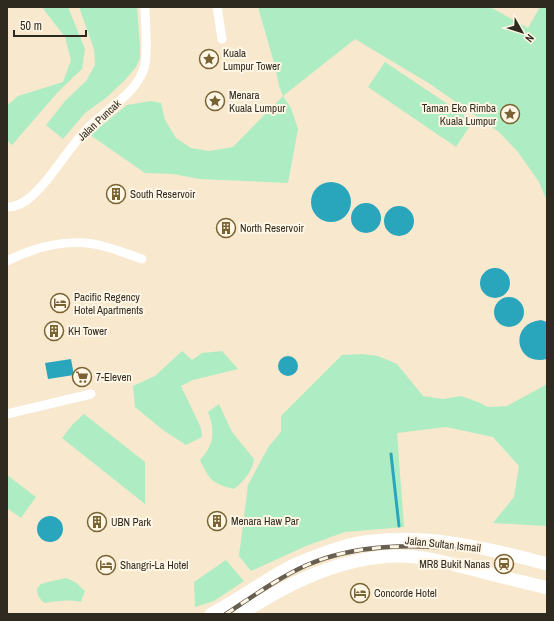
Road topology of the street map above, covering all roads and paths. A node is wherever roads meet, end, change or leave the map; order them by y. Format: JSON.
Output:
{"nodes":[{"id":1,"x":145,"y":7,"type":"edge"},
{"id":2,"x":217,"y":7,"type":"edge"},
{"id":3,"x":222,"y":39,"type":"dead end"},
{"id":4,"x":7,"y":207,"type":"edge"},
{"id":5,"x":142,"y":259,"type":"dead end"},
{"id":6,"x":7,"y":261,"type":"edge"},
{"id":7,"x":91,"y":394,"type":"dead end"},
{"id":8,"x":7,"y":414,"type":"edge"},
{"id":9,"x":547,"y":564,"type":"edge"},
{"id":10,"x":547,"y":588,"type":"edge"},
{"id":11,"x":211,"y":614,"type":"edge"},
{"id":12,"x":242,"y":614,"type":"edge"}],
"edges":[{"from":1,"to":4,"type":"street","name":"Jalan Puncak"},
{"from":2,"to":3,"type":"street"},
{"from":5,"to":6,"type":"street"},
{"from":7,"to":8,"type":"street"},
{"from":9,"to":11,"type":"main road","name":"Jalan Sultan Ismail"},
{"from":10,"to":12,"type":"main road","name":"Jalan Sultan Ismail"}]}
